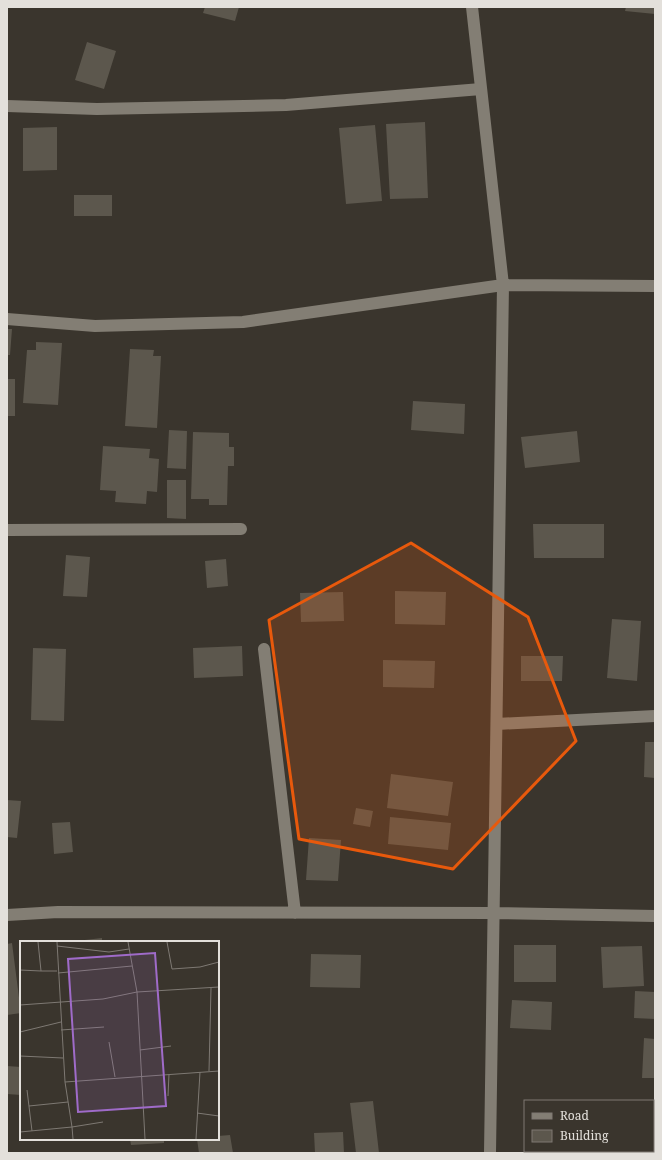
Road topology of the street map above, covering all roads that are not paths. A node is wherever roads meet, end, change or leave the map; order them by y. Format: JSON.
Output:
{"nodes":[{"id":1,"x":472,"y":7,"type":"edge"},
{"id":2,"x":481,"y":89,"type":"junction"},
{"id":3,"x":7,"y":106,"type":"edge"},
{"id":4,"x":503,"y":284,"type":"junction"},
{"id":5,"x":655,"y":286,"type":"edge"},
{"id":6,"x":7,"y":319,"type":"edge"},
{"id":7,"x":241,"y":529,"type":"dead end"},
{"id":8,"x":7,"y":530,"type":"edge"},
{"id":9,"x":264,"y":649,"type":"dead end"},
{"id":10,"x":655,"y":716,"type":"edge"},
{"id":11,"x":497,"y":724,"type":"junction"},
{"id":12,"x":295,"y":913,"type":"junction"},
{"id":13,"x":494,"y":913,"type":"junction"},
{"id":14,"x":7,"y":915,"type":"edge"},
{"id":15,"x":655,"y":916,"type":"edge"},
{"id":16,"x":490,"y":1153,"type":"edge"}],
"edges":[{"from":1,"to":2,"type":"street"},
{"from":2,"to":3,"type":"street"},
{"from":2,"to":4,"type":"street"},
{"from":4,"to":5,"type":"street"},
{"from":4,"to":6,"type":"street"},
{"from":4,"to":11,"type":"street"},
{"from":7,"to":8,"type":"street"},
{"from":9,"to":12,"type":"street"},
{"from":10,"to":11,"type":"street"},
{"from":11,"to":13,"type":"street"},
{"from":12,"to":13,"type":"street"},
{"from":12,"to":14,"type":"street"},
{"from":13,"to":15,"type":"street"},
{"from":13,"to":16,"type":"street"}]}
